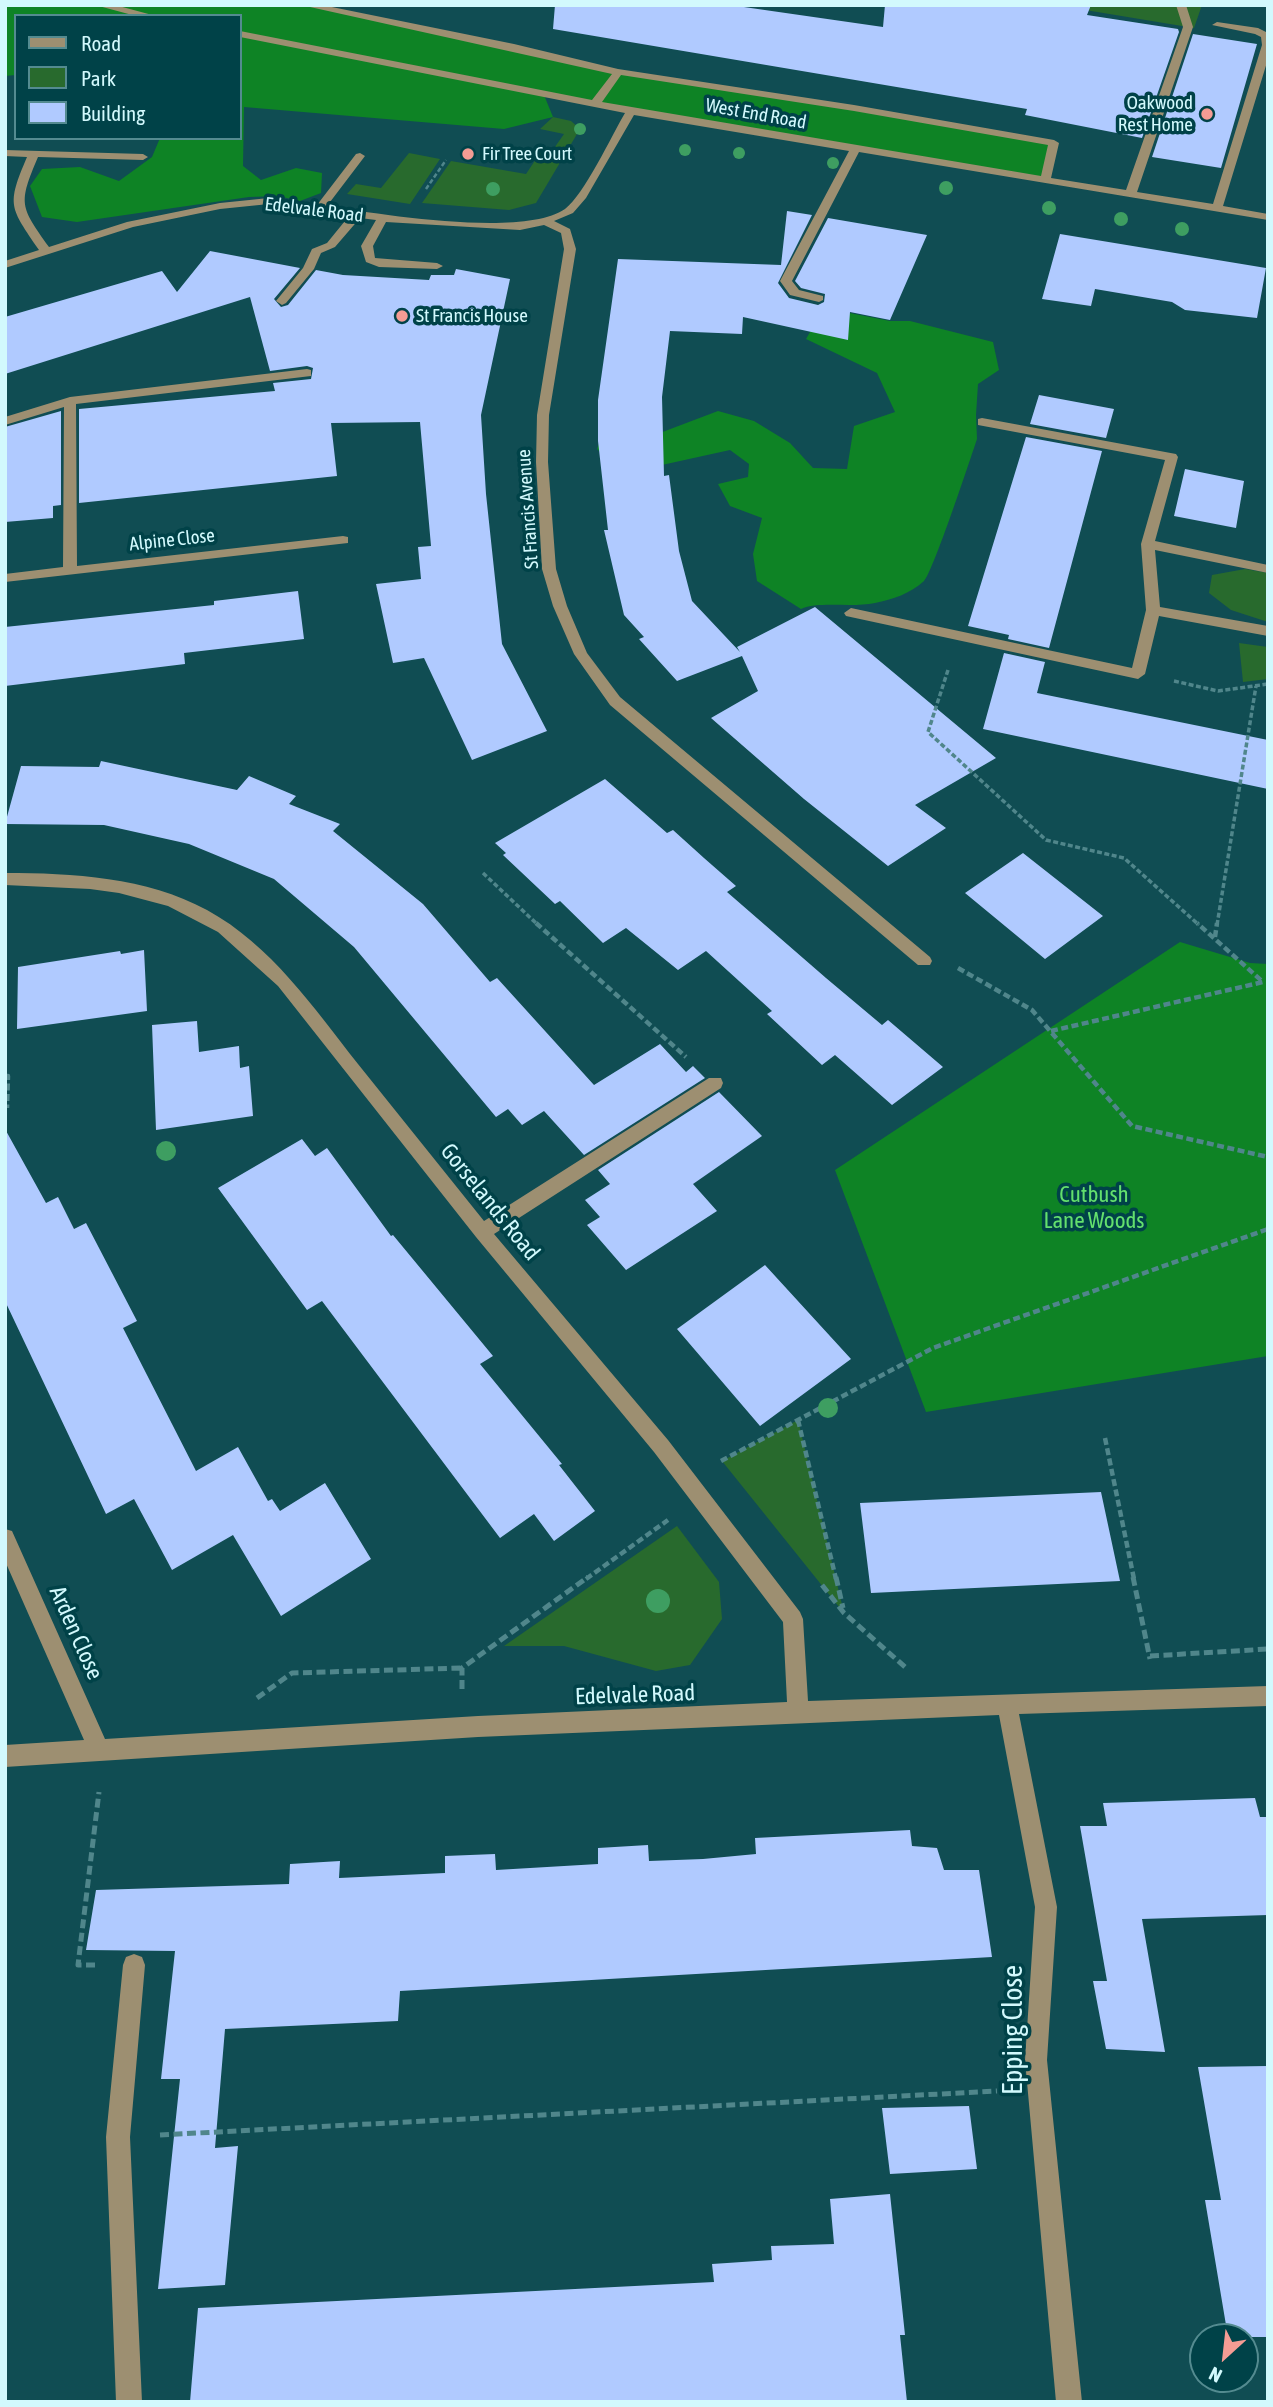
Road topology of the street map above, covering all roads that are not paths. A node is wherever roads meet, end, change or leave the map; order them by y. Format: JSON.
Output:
{"nodes":[{"id":1,"x":100,"y":5,"type":"edge"},
{"id":2,"x":306,"y":5,"type":"edge"},
{"id":3,"x":1181,"y":5,"type":"edge"},
{"id":4,"x":142,"y":14,"type":"edge"},
{"id":5,"x":1217,"y":25,"type":"dead end"},
{"id":6,"x":242,"y":34,"type":"edge"},
{"id":7,"x":618,"y":72,"type":"junction"},
{"id":8,"x":595,"y":104,"type":"junction"},
{"id":9,"x":631,"y":111,"type":"junction"},
{"id":10,"x":856,"y":148,"type":"junction"},
{"id":11,"x":5,"y":153,"type":"edge"},
{"id":12,"x":34,"y":154,"type":"junction"},
{"id":13,"x":360,"y":156,"type":"dead end"},
{"id":14,"x":143,"y":158,"type":"dead end"},
{"id":15,"x":1045,"y":180,"type":"junction"},
{"id":16,"x":1130,"y":195,"type":"junction"},
{"id":17,"x":320,"y":209,"type":"junction"},
{"id":18,"x":1217,"y":209,"type":"junction"},
{"id":19,"x":356,"y":215,"type":"junction"},
{"id":20,"x":1268,"y":217,"type":"edge"},
{"id":21,"x":382,"y":219,"type":"junction"},
{"id":22,"x":545,"y":221,"type":"junction"},
{"id":23,"x":45,"y":250,"type":"junction"},
{"id":24,"x":5,"y":265,"type":"edge"},
{"id":25,"x":437,"y":267,"type":"dead end"},
{"id":26,"x":819,"y":298,"type":"dead end"},
{"id":27,"x":282,"y":301,"type":"dead end"},
{"id":28,"x":307,"y":373,"type":"dead end"},
{"id":29,"x":70,"y":401,"type":"junction"},
{"id":30,"x":5,"y":421,"type":"edge"},
{"id":31,"x":982,"y":422,"type":"dead end"},
{"id":32,"x":343,"y":540,"type":"dead end"},
{"id":33,"x":1148,"y":544,"type":"junction"},
{"id":34,"x":1268,"y":569,"type":"edge"},
{"id":35,"x":70,"y":570,"type":"junction"},
{"id":36,"x":5,"y":578,"type":"edge"},
{"id":37,"x":1153,"y":610,"type":"junction"},
{"id":38,"x":851,"y":613,"type":"dead end"},
{"id":39,"x":1268,"y":631,"type":"edge"},
{"id":40,"x":5,"y":879,"type":"edge"},
{"id":41,"x":924,"y":961,"type":"road end"},
{"id":42,"x":715,"y":1083,"type":"road end"},
{"id":43,"x":482,"y":1232,"type":"junction"},
{"id":44,"x":5,"y":1538,"type":"edge"},
{"id":45,"x":1268,"y":1696,"type":"edge"},
{"id":46,"x":1007,"y":1704,"type":"junction"},
{"id":47,"x":798,"y":1712,"type":"junction"},
{"id":48,"x":99,"y":1749,"type":"junction"},
{"id":49,"x":5,"y":1756,"type":"edge"},
{"id":50,"x":134,"y":1965,"type":"road end"},
{"id":51,"x":129,"y":2402,"type":"edge"},
{"id":52,"x":1069,"y":2402,"type":"edge"}],
"edges":[{"from":1,"to":4,"type":"street"},
{"from":2,"to":7,"type":"street"},
{"from":3,"to":16,"type":"street"},
{"from":5,"to":18,"type":"street"},
{"from":6,"to":8,"type":"street","name":"West End Road"},
{"from":7,"to":8,"type":"street"},
{"from":7,"to":15,"type":"street"},
{"from":8,"to":9,"type":"street","name":"West End Road"},
{"from":9,"to":10,"type":"street","name":"West End Road"},
{"from":9,"to":22,"type":"street"},
{"from":10,"to":15,"type":"street","name":"West End Road"},
{"from":10,"to":26,"type":"street"},
{"from":11,"to":12,"type":"street"},
{"from":12,"to":14,"type":"street"},
{"from":12,"to":23,"type":"street"},
{"from":13,"to":17,"type":"street"},
{"from":15,"to":16,"type":"street","name":"West End Road"},
{"from":16,"to":18,"type":"street","name":"West End Road"},
{"from":17,"to":19,"type":"street","name":"Edelvale Road"},
{"from":17,"to":23,"type":"street","name":"Edelvale Road"},
{"from":18,"to":20,"type":"street","name":"West End Road"},
{"from":19,"to":21,"type":"street","name":"Edelvale Road"},
{"from":19,"to":27,"type":"street"},
{"from":21,"to":22,"type":"street","name":"Edelvale Road"},
{"from":21,"to":25,"type":"street"},
{"from":22,"to":41,"type":"street","name":"St Francis Avenue"},
{"from":23,"to":24,"type":"street","name":"Edelvale Road"},
{"from":28,"to":29,"type":"street"},
{"from":29,"to":30,"type":"street"},
{"from":29,"to":35,"type":"street"},
{"from":31,"to":33,"type":"street"},
{"from":32,"to":35,"type":"street","name":"Alpine Close"},
{"from":33,"to":34,"type":"street"},
{"from":33,"to":37,"type":"street"},
{"from":35,"to":36,"type":"street","name":"Alpine Close"},
{"from":37,"to":38,"type":"street"},
{"from":37,"to":39,"type":"street"},
{"from":40,"to":43,"type":"street","name":"Gorselands Road"},
{"from":42,"to":43,"type":"street"},
{"from":43,"to":47,"type":"street","name":"Gorselands Road"},
{"from":44,"to":48,"type":"street","name":"Arden Close"},
{"from":45,"to":46,"type":"street","name":"Edelvale Road"},
{"from":46,"to":47,"type":"street","name":"Edelvale Road"},
{"from":46,"to":52,"type":"street","name":"Epping Close"},
{"from":47,"to":48,"type":"street","name":"Edelvale Road"},
{"from":48,"to":49,"type":"street","name":"Edelvale Road"},
{"from":50,"to":51,"type":"street"}]}
